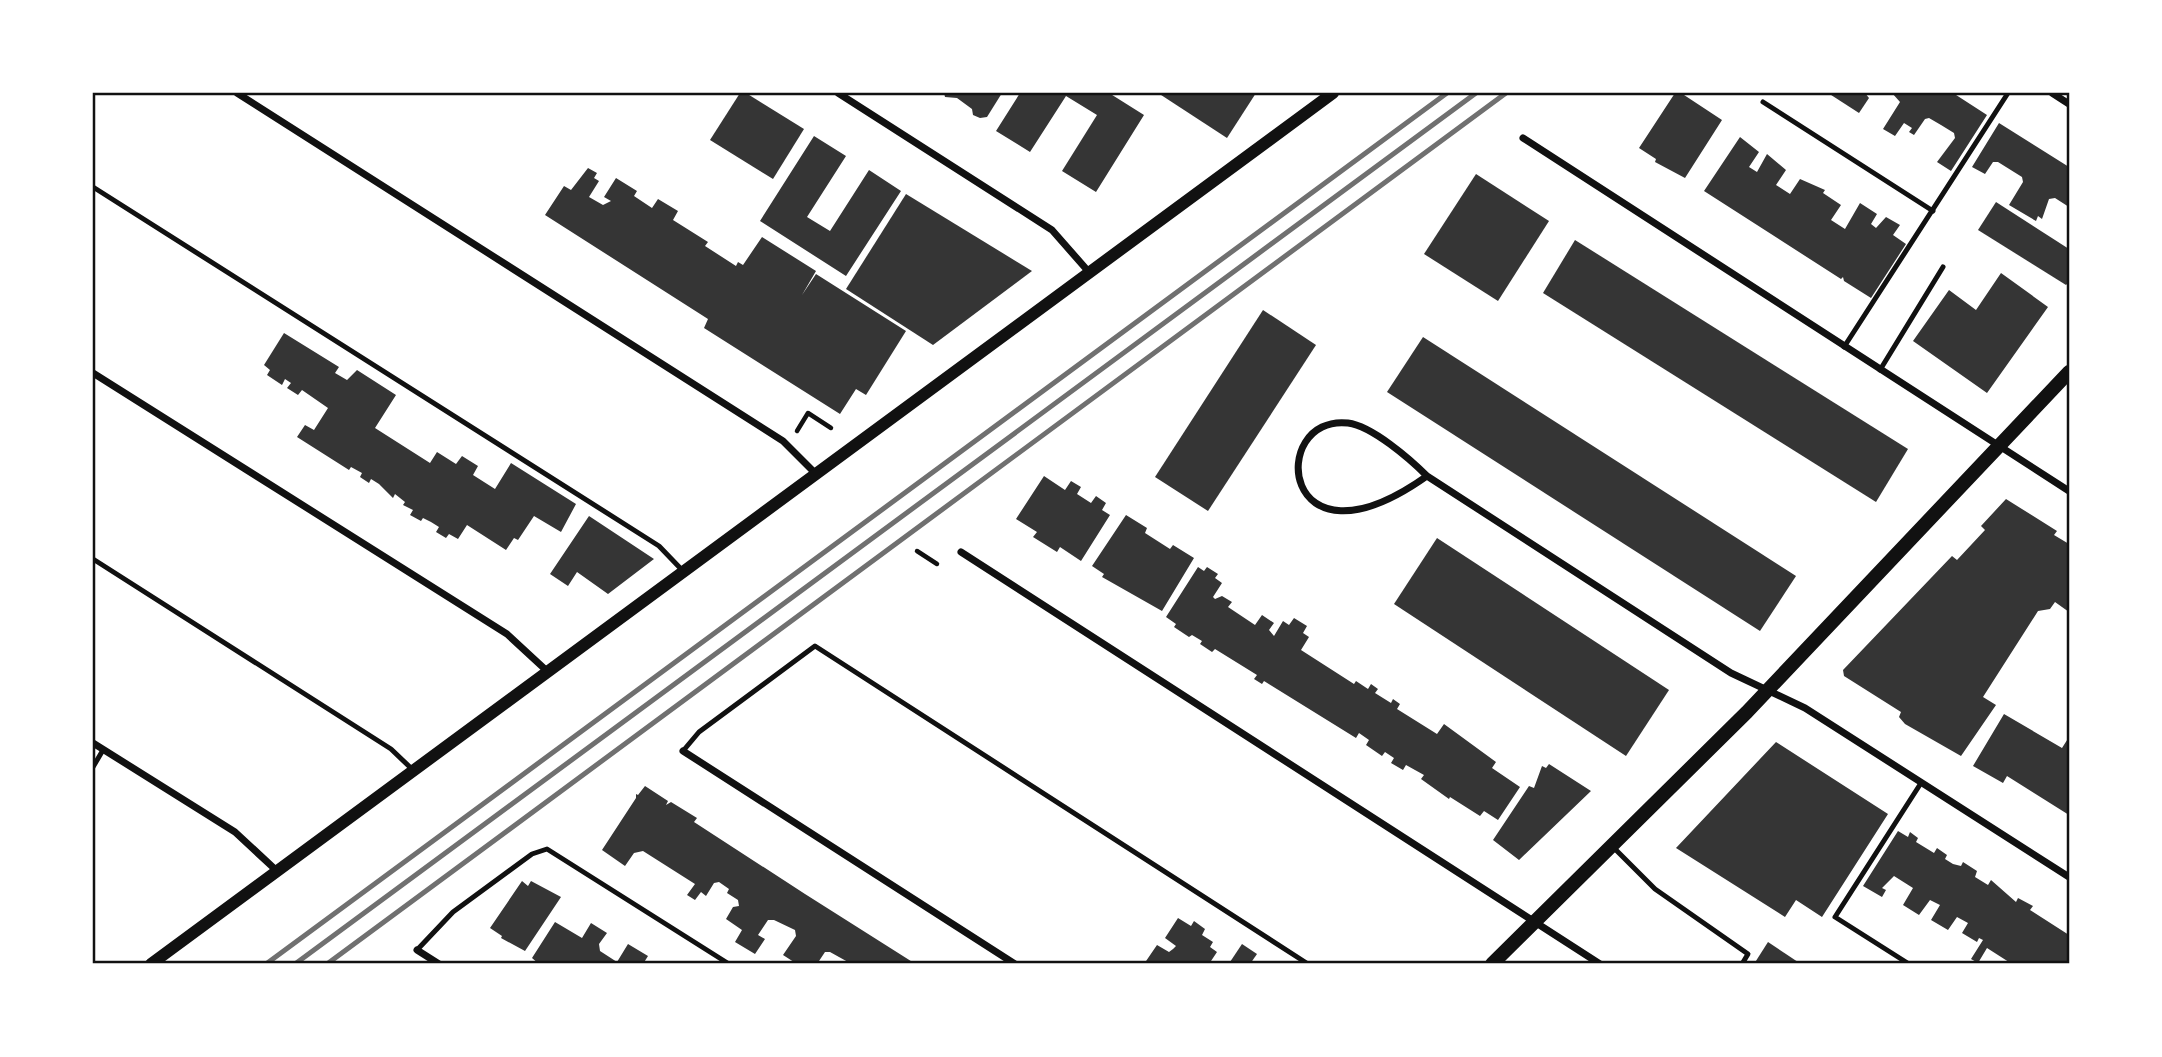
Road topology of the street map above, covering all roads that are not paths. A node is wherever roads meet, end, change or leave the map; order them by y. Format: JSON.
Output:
{"nodes":[{"id":1,"x":237,"y":93,"type":"edge"},
{"id":2,"x":838,"y":93,"type":"edge"},
{"id":3,"x":1333,"y":93,"type":"edge"},
{"id":4,"x":2008,"y":93,"type":"edge"},
{"id":5,"x":2052,"y":93,"type":"edge"},
{"id":6,"x":1763,"y":102,"type":"dead end"},
{"id":7,"x":2069,"y":104,"type":"edge"},
{"id":8,"x":1523,"y":138,"type":"dead end"},
{"id":9,"x":93,"y":187,"type":"edge"},
{"id":10,"x":1933,"y":211,"type":"junction"},
{"id":11,"x":1943,"y":267,"type":"dead end"},
{"id":12,"x":1088,"y":271,"type":"junction"},
{"id":13,"x":1844,"y":347,"type":"junction"},
{"id":14,"x":1880,"y":370,"type":"junction"},
{"id":15,"x":2069,"y":372,"type":"edge"},
{"id":16,"x":93,"y":373,"type":"edge"},
{"id":17,"x":1999,"y":447,"type":"junction"},
{"id":18,"x":815,"y":473,"type":"junction"},
{"id":19,"x":1427,"y":476,"type":"junction"},
{"id":20,"x":2069,"y":491,"type":"edge"},
{"id":21,"x":961,"y":552,"type":"dead end"},
{"id":22,"x":93,"y":559,"type":"edge"},
{"id":23,"x":683,"y":571,"type":"junction"},
{"id":24,"x":547,"y":671,"type":"junction"},
{"id":25,"x":1768,"y":691,"type":"junction"},
{"id":26,"x":93,"y":743,"type":"edge"},
{"id":27,"x":103,"y":750,"type":"junction"},
{"id":28,"x":683,"y":751,"type":"joint"},
{"id":29,"x":93,"y":767,"type":"edge"},
{"id":30,"x":414,"y":772,"type":"junction"},
{"id":31,"x":1921,"y":783,"type":"junction"},
{"id":32,"x":1613,"y":847,"type":"junction"},
{"id":33,"x":277,"y":871,"type":"junction"},
{"id":34,"x":2069,"y":877,"type":"edge"},
{"id":35,"x":1535,"y":923,"type":"junction"},
{"id":36,"x":417,"y":950,"type":"joint"},
{"id":37,"x":151,"y":964,"type":"edge"},
{"id":38,"x":439,"y":964,"type":"edge"},
{"id":39,"x":729,"y":964,"type":"edge"},
{"id":40,"x":1015,"y":964,"type":"edge"},
{"id":41,"x":1308,"y":964,"type":"edge"},
{"id":42,"x":1492,"y":964,"type":"edge"},
{"id":43,"x":1600,"y":964,"type":"edge"},
{"id":44,"x":1742,"y":964,"type":"edge"},
{"id":45,"x":1909,"y":964,"type":"edge"}],
"edges":[{"from":1,"to":18,"type":"street"},
{"from":2,"to":12,"type":"street"},
{"from":3,"to":12,"type":"street"},
{"from":4,"to":10,"type":"lane"},
{"from":5,"to":7,"type":"street"},
{"from":6,"to":10,"type":"lane"},
{"from":8,"to":13,"type":"street"},
{"from":9,"to":23,"type":"lane"},
{"from":10,"to":13,"type":"lane"},
{"from":11,"to":14,"type":"lane"},
{"from":12,"to":18,"type":"street"},
{"from":13,"to":14,"type":"street"},
{"from":14,"to":17,"type":"street"},
{"from":15,"to":17,"type":"main road"},
{"from":16,"to":24,"type":"street"},
{"from":17,"to":20,"type":"street"},
{"from":17,"to":25,"type":"main road"},
{"from":18,"to":23,"type":"street"},
{"from":19,"to":19,"type":"street"},
{"from":19,"to":25,"type":"street"},
{"from":21,"to":35,"type":"street"},
{"from":22,"to":30,"type":"lane"},
{"from":23,"to":24,"type":"street"},
{"from":24,"to":30,"type":"street"},
{"from":25,"to":31,"type":"street"},
{"from":25,"to":32,"type":"main road"},
{"from":26,"to":27,"type":"street"},
{"from":27,"to":29,"type":"lane"},
{"from":27,"to":33,"type":"street"},
{"from":28,"to":40,"type":"street"},
{"from":28,"to":41,"type":"lane"},
{"from":30,"to":33,"type":"street"},
{"from":31,"to":34,"type":"street"},
{"from":31,"to":45,"type":"lane"},
{"from":32,"to":35,"type":"main road"},
{"from":32,"to":44,"type":"lane"},
{"from":33,"to":37,"type":"street"},
{"from":35,"to":42,"type":"main road"},
{"from":35,"to":43,"type":"street"},
{"from":36,"to":38,"type":"street"},
{"from":36,"to":39,"type":"lane"}]}
